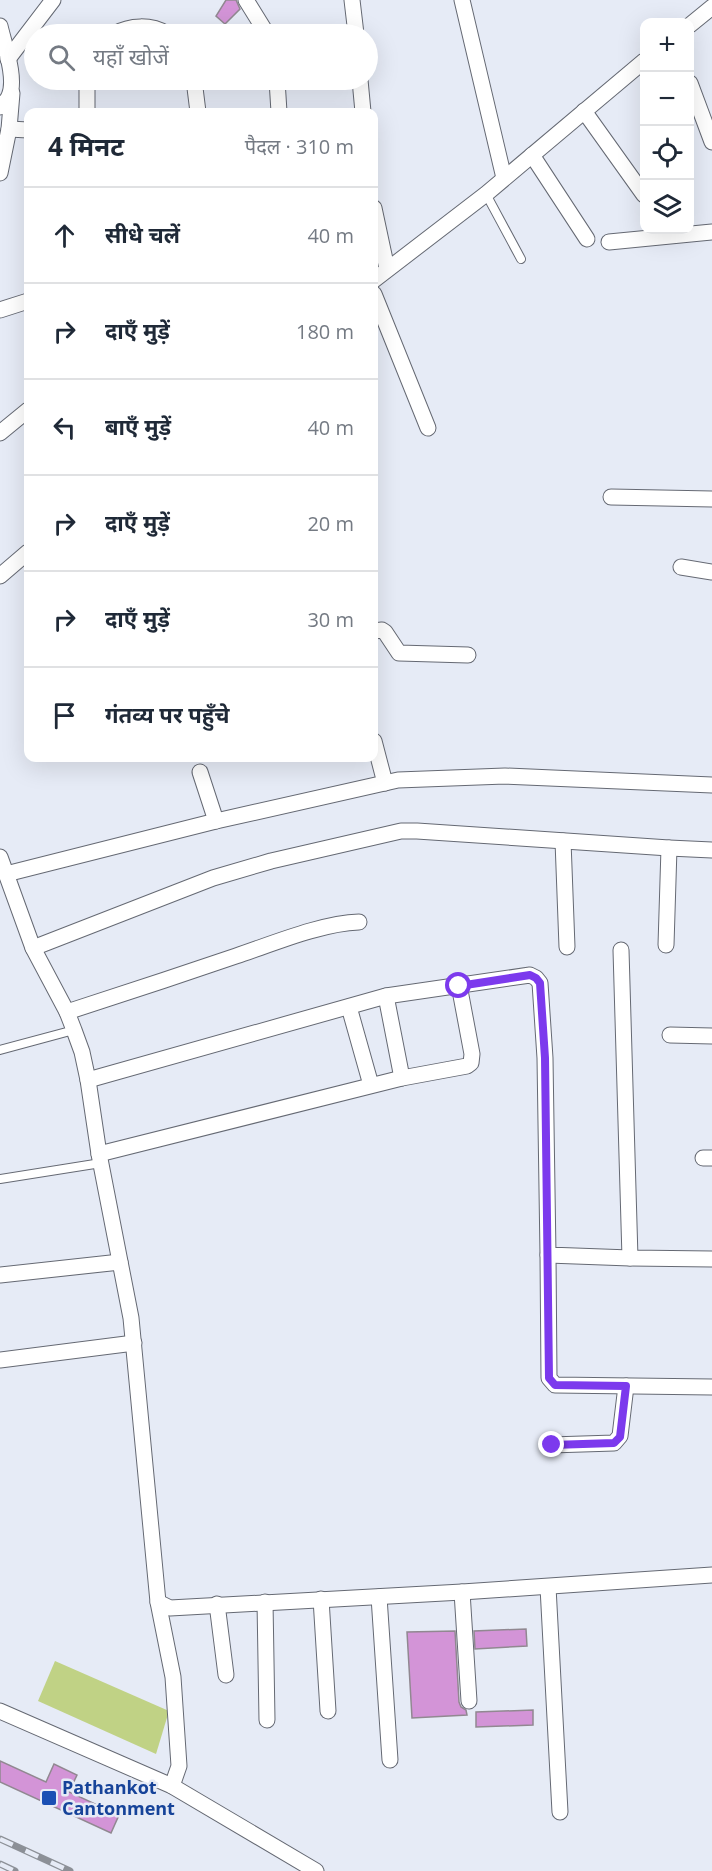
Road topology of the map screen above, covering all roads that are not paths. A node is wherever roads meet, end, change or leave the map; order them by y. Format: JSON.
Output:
{"nodes":[{"id":1,"x":53,"y":0,"type":"edge"},
{"id":2,"x":246,"y":0,"type":"edge"},
{"id":3,"x":352,"y":0,"type":"edge"},
{"id":4,"x":462,"y":0,"type":"edge"},
{"id":5,"x":712,"y":7,"type":"edge"},
{"id":6,"x":694,"y":22,"type":"edge"},
{"id":7,"x":35,"y":24,"type":"edge"},
{"id":8,"x":261,"y":24,"type":"edge"},
{"id":9,"x":355,"y":24,"type":"edge"},
{"id":10,"x":0,"y":26,"type":"edge"},
{"id":11,"x":24,"y":38,"type":"edge"},
{"id":12,"x":8,"y":59,"type":"junction"},
{"id":13,"x":640,"y":65,"type":"edge"},
{"id":14,"x":12,"y":88,"type":"junction"},
{"id":15,"x":87,"y":90,"type":"edge"},
{"id":16,"x":195,"y":90,"type":"edge"},
{"id":17,"x":278,"y":90,"type":"edge"},
{"id":18,"x":361,"y":90,"type":"edge"},
{"id":19,"x":694,"y":94,"type":"edge"},
{"id":20,"x":0,"y":107,"type":"edge"},
{"id":21,"x":87,"y":108,"type":"edge"},
{"id":22,"x":198,"y":108,"type":"edge"},
{"id":23,"x":279,"y":108,"type":"edge"},
{"id":24,"x":363,"y":108,"type":"edge"},
{"id":25,"x":584,"y":111,"type":"junction"},
{"id":26,"x":9,"y":129,"type":"junction"},
{"id":27,"x":24,"y":130,"type":"edge"},
{"id":28,"x":712,"y":142,"type":"edge"},
{"id":29,"x":532,"y":154,"type":"junction"},
{"id":30,"x":0,"y":173,"type":"edge"},
{"id":31,"x":504,"y":178,"type":"junction"},
{"id":32,"x":640,"y":188,"type":"edge"},
{"id":33,"x":486,"y":194,"type":"junction"},
{"id":34,"x":378,"y":227,"type":"edge"},
{"id":35,"x":711,"y":228,"type":"edge"},
{"id":36,"x":587,"y":239,"type":"dead end"},
{"id":37,"x":609,"y":242,"type":"dead end"},
{"id":38,"x":521,"y":259,"type":"dead end"},
{"id":39,"x":387,"y":269,"type":"junction"},
{"id":40,"x":378,"y":277,"type":"edge"},
{"id":41,"x":24,"y":302,"type":"edge"},
{"id":42,"x":378,"y":304,"type":"edge"},
{"id":43,"x":0,"y":310,"type":"edge"},
{"id":44,"x":24,"y":413,"type":"edge"},
{"id":45,"x":428,"y":428,"type":"dead end"},
{"id":46,"x":0,"y":433,"type":"edge"},
{"id":47,"x":611,"y":497,"type":"dead end"},
{"id":48,"x":712,"y":499,"type":"edge"},
{"id":49,"x":24,"y":555,"type":"edge"},
{"id":50,"x":681,"y":567,"type":"dead end"},
{"id":51,"x":712,"y":572,"type":"edge"},
{"id":52,"x":0,"y":576,"type":"edge"},
{"id":53,"x":378,"y":630,"type":"edge"},
{"id":54,"x":468,"y":655,"type":"dead end"},
{"id":55,"x":378,"y":756,"type":"edge"},
{"id":56,"x":200,"y":771,"type":"dead end"},
{"id":57,"x":385,"y":783,"type":"junction"},
{"id":58,"x":712,"y":785,"type":"edge"},
{"id":59,"x":216,"y":822,"type":"junction"},
{"id":60,"x":563,"y":841,"type":"junction"},
{"id":61,"x":669,"y":848,"type":"junction"},
{"id":62,"x":712,"y":850,"type":"edge"},
{"id":63,"x":0,"y":856,"type":"edge"},
{"id":64,"x":6,"y":874,"type":"junction"},
{"id":65,"x":359,"y":922,"type":"dead end"},
{"id":66,"x":666,"y":945,"type":"dead end"},
{"id":67,"x":567,"y":947,"type":"dead end"},
{"id":68,"x":33,"y":948,"type":"junction"},
{"id":69,"x":621,"y":950,"type":"dead end"},
{"id":70,"x":459,"y":986,"type":"junction"},
{"id":71,"x":386,"y":996,"type":"junction"},
{"id":72,"x":349,"y":1007,"type":"junction"},
{"id":73,"x":67,"y":1012,"type":"junction"},
{"id":74,"x":74,"y":1030,"type":"junction"},
{"id":75,"x":670,"y":1035,"type":"dead end"},
{"id":76,"x":712,"y":1036,"type":"edge"},
{"id":77,"x":0,"y":1050,"type":"edge"},
{"id":78,"x":402,"y":1078,"type":"junction"},
{"id":79,"x":88,"y":1080,"type":"junction"},
{"id":80,"x":371,"y":1085,"type":"junction"},
{"id":81,"x":100,"y":1158,"type":"junction"},
{"id":82,"x":0,"y":1179,"type":"edge"},
{"id":83,"x":548,"y":1255,"type":"junction"},
{"id":84,"x":630,"y":1258,"type":"junction"},
{"id":85,"x":712,"y":1258,"type":"edge"},
{"id":86,"x":120,"y":1262,"type":"junction"},
{"id":87,"x":0,"y":1275,"type":"edge"},
{"id":88,"x":134,"y":1343,"type":"junction"},
{"id":89,"x":0,"y":1360,"type":"edge"},
{"id":90,"x":626,"y":1386,"type":"junction"},
{"id":91,"x":712,"y":1387,"type":"edge"},
{"id":92,"x":552,"y":1445,"type":"dead end"},
{"id":93,"x":712,"y":1575,"type":"edge"},
{"id":94,"x":548,"y":1587,"type":"junction"},
{"id":95,"x":462,"y":1592,"type":"junction"},
{"id":96,"x":379,"y":1597,"type":"junction"},
{"id":97,"x":321,"y":1599,"type":"junction"},
{"id":98,"x":158,"y":1602,"type":"junction"},
{"id":99,"x":265,"y":1602,"type":"junction"},
{"id":100,"x":217,"y":1604,"type":"junction"},
{"id":101,"x":226,"y":1675,"type":"dead end"},
{"id":102,"x":469,"y":1701,"type":"dead end"},
{"id":103,"x":0,"y":1711,"type":"edge"},
{"id":104,"x":328,"y":1711,"type":"dead end"},
{"id":105,"x":267,"y":1720,"type":"dead end"},
{"id":106,"x":390,"y":1760,"type":"dead end"},
{"id":107,"x":172,"y":1786,"type":"junction"},
{"id":108,"x":560,"y":1812,"type":"dead end"},
{"id":109,"x":316,"y":1871,"type":"edge"}],
"edges":[{"from":1,"to":7,"type":"street"},
{"from":2,"to":8,"type":"street"},
{"from":3,"to":9,"type":"street"},
{"from":4,"to":31,"type":"street"},
{"from":5,"to":6,"type":"street"},
{"from":10,"to":12,"type":"street"},
{"from":11,"to":12,"type":"street"},
{"from":12,"to":14,"type":"street"},
{"from":13,"to":25,"type":"street"},
{"from":14,"to":20,"type":"street"},
{"from":14,"to":26,"type":"street"},
{"from":15,"to":21,"type":"street"},
{"from":16,"to":22,"type":"street"},
{"from":17,"to":23,"type":"street"},
{"from":18,"to":24,"type":"street"},
{"from":19,"to":28,"type":"street"},
{"from":25,"to":29,"type":"street"},
{"from":25,"to":32,"type":"street"},
{"from":26,"to":27,"type":"street"},
{"from":26,"to":30,"type":"street"},
{"from":29,"to":31,"type":"street"},
{"from":29,"to":36,"type":"street"},
{"from":31,"to":33,"type":"street"},
{"from":33,"to":38,"type":"lane"},
{"from":33,"to":39,"type":"street"},
{"from":34,"to":39,"type":"street"},
{"from":35,"to":37,"type":"street"},
{"from":39,"to":40,"type":"street"},
{"from":41,"to":43,"type":"street"},
{"from":42,"to":45,"type":"street"},
{"from":44,"to":46,"type":"street"},
{"from":47,"to":48,"type":"street"},
{"from":49,"to":52,"type":"street"},
{"from":50,"to":51,"type":"street"},
{"from":53,"to":54,"type":"street"},
{"from":55,"to":57,"type":"street"},
{"from":56,"to":59,"type":"street"},
{"from":57,"to":58,"type":"street"},
{"from":57,"to":59,"type":"street"},
{"from":59,"to":64,"type":"street"},
{"from":60,"to":61,"type":"street"},
{"from":60,"to":67,"type":"street"},
{"from":60,"to":68,"type":"street"},
{"from":61,"to":62,"type":"street"},
{"from":61,"to":66,"type":"street"},
{"from":63,"to":64,"type":"street"},
{"from":64,"to":68,"type":"street"},
{"from":65,"to":73,"type":"street"},
{"from":68,"to":73,"type":"street"},
{"from":69,"to":84,"type":"street"},
{"from":70,"to":71,"type":"street"},
{"from":70,"to":78,"type":"street"},
{"from":70,"to":83,"type":"street"},
{"from":71,"to":72,"type":"street"},
{"from":71,"to":78,"type":"street"},
{"from":72,"to":79,"type":"street"},
{"from":72,"to":80,"type":"street"},
{"from":73,"to":74,"type":"street"},
{"from":74,"to":77,"type":"lane"},
{"from":74,"to":79,"type":"street"},
{"from":75,"to":76,"type":"street"},
{"from":78,"to":80,"type":"street"},
{"from":79,"to":81,"type":"street"},
{"from":80,"to":81,"type":"street"},
{"from":81,"to":82,"type":"lane"},
{"from":81,"to":86,"type":"street"},
{"from":83,"to":84,"type":"street"},
{"from":83,"to":90,"type":"street"},
{"from":84,"to":85,"type":"street"},
{"from":86,"to":87,"type":"street"},
{"from":86,"to":88,"type":"street"},
{"from":88,"to":89,"type":"street"},
{"from":88,"to":98,"type":"street"},
{"from":90,"to":91,"type":"street"},
{"from":90,"to":92,"type":"street"},
{"from":93,"to":94,"type":"street"},
{"from":94,"to":95,"type":"street"},
{"from":94,"to":108,"type":"street"},
{"from":95,"to":96,"type":"street"},
{"from":95,"to":102,"type":"street"},
{"from":96,"to":97,"type":"street"},
{"from":96,"to":106,"type":"street"},
{"from":97,"to":99,"type":"street"},
{"from":97,"to":104,"type":"street"},
{"from":98,"to":100,"type":"street"},
{"from":98,"to":107,"type":"street"},
{"from":99,"to":100,"type":"street"},
{"from":99,"to":105,"type":"street"},
{"from":100,"to":101,"type":"street"},
{"from":103,"to":107,"type":"street"},
{"from":107,"to":109,"type":"street"}]}
